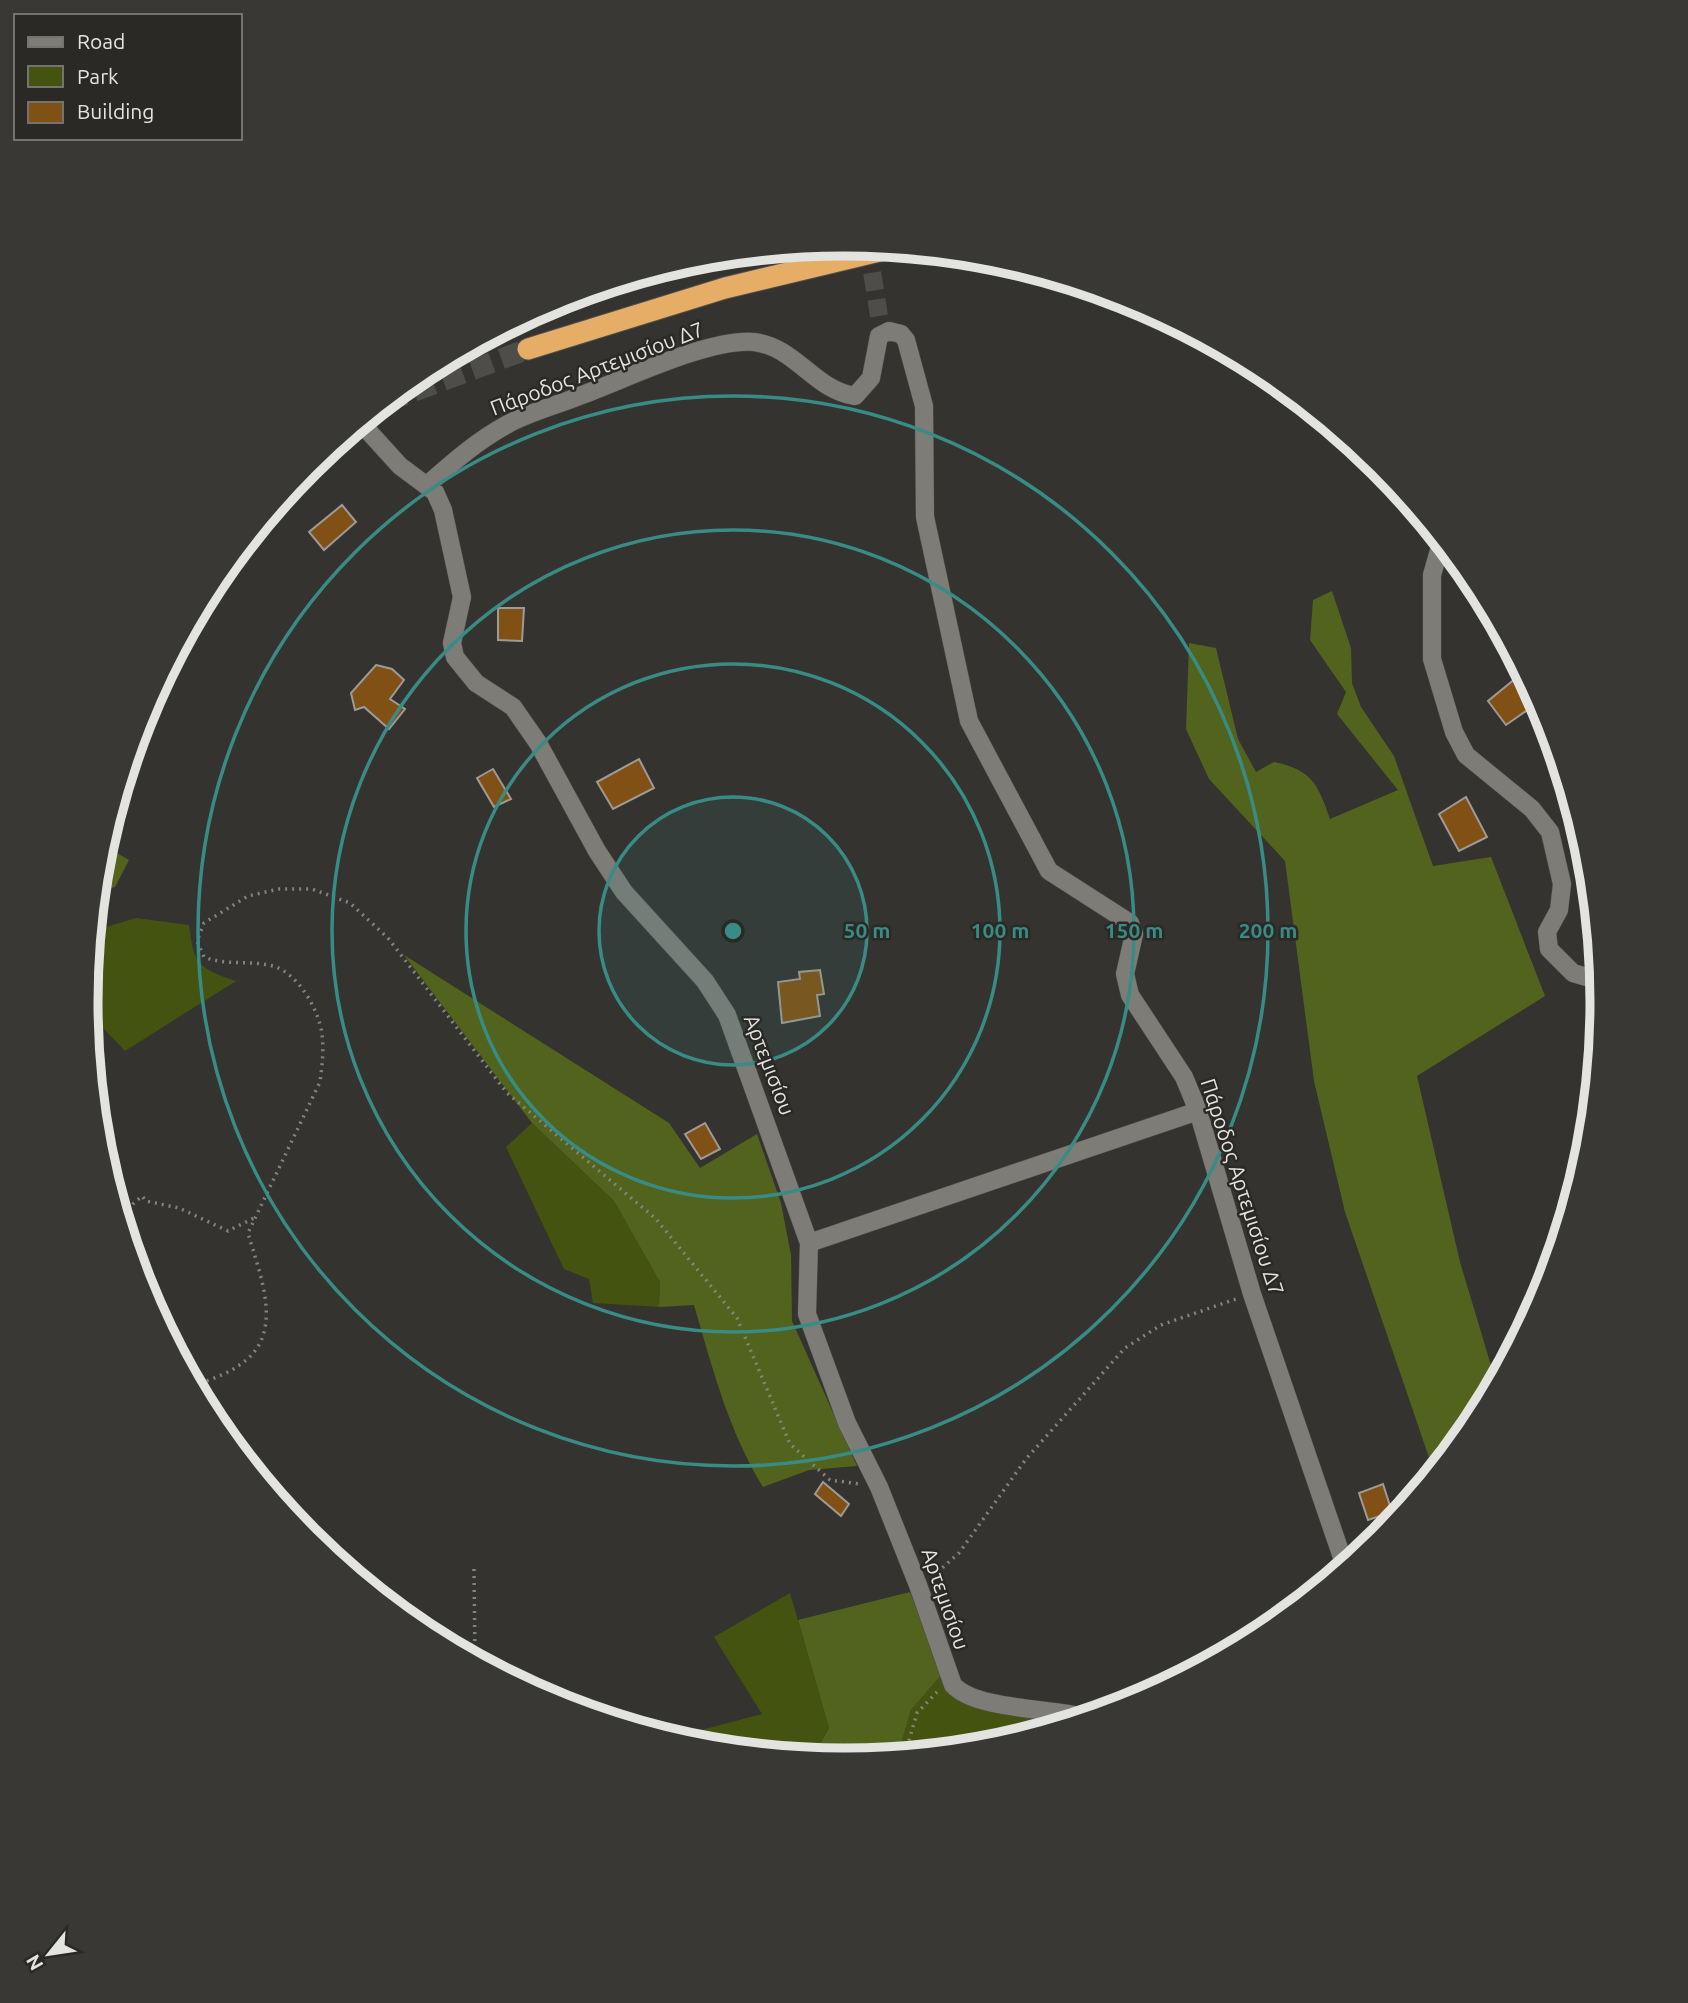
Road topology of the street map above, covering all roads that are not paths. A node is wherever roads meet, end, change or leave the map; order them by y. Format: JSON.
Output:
{"nodes":[{"id":1,"x":858,"y":256,"type":"edge"},
{"id":2,"x":879,"y":316,"type":"tunnel mouth"},
{"id":3,"x":879,"y":336,"type":"junction"},
{"id":4,"x":528,"y":349,"type":"tunnel mouth"},
{"id":5,"x":367,"y":429,"type":"edge"},
{"id":6,"x":427,"y":485,"type":"junction"},
{"id":7,"x":1438,"y":550,"type":"edge"},
{"id":8,"x":1589,"y":978,"type":"edge"},
{"id":9,"x":1198,"y":1111,"type":"junction"},
{"id":10,"x":808,"y":1243,"type":"junction"},
{"id":11,"x":1342,"y":1557,"type":"edge"},
{"id":12,"x":1065,"y":1714,"type":"edge"}],
"edges":[{"from":1,"to":4,"type":"highway"},
{"from":2,"to":3,"type":"street"},
{"from":3,"to":6,"type":"street","name":"Πάροδος Αρτεμισίου Δ7"},
{"from":3,"to":9,"type":"street","name":"Πάροδος Αρτεμισίου Δ7"},
{"from":5,"to":6,"type":"street","name":"Αρτεμισίου"},
{"from":6,"to":10,"type":"street","name":"Αρτεμισίου"},
{"from":7,"to":8,"type":"street"},
{"from":9,"to":10,"type":"street"},
{"from":9,"to":11,"type":"street","name":"Πάροδος Αρτεμισίου Δ7"},
{"from":10,"to":12,"type":"street","name":"Αρτεμισίου"}]}
